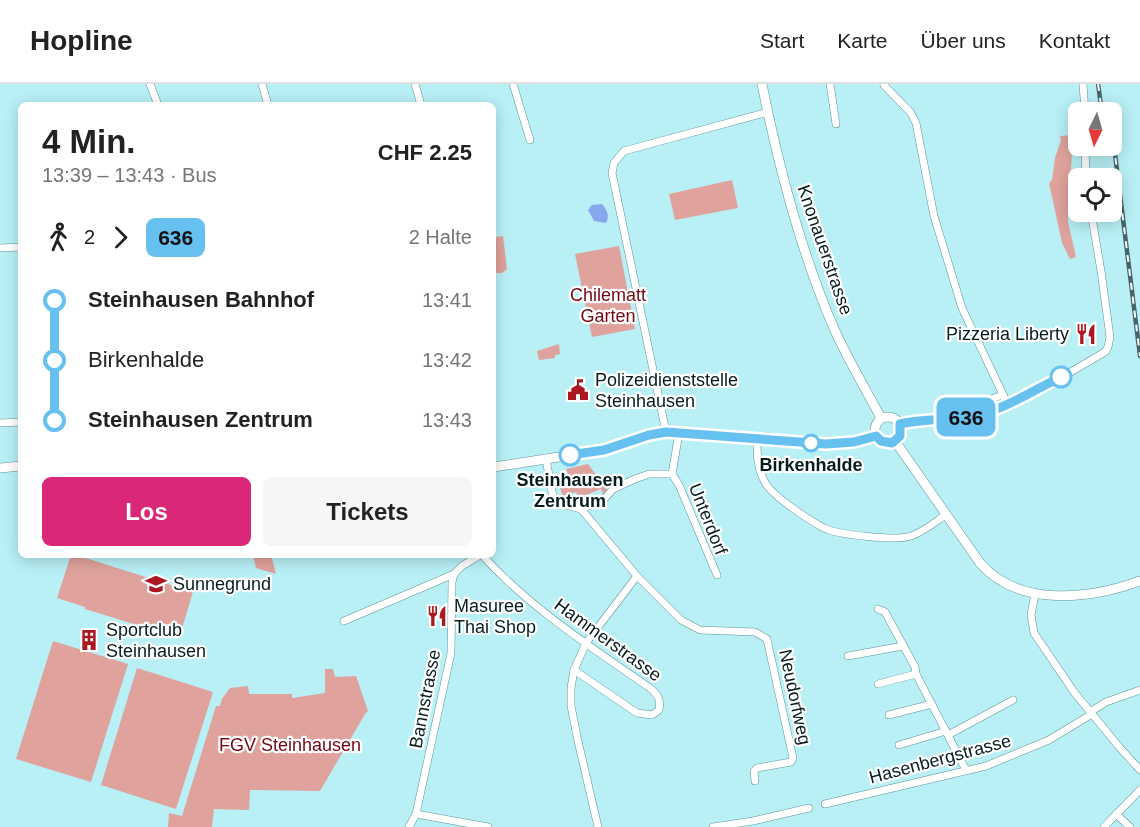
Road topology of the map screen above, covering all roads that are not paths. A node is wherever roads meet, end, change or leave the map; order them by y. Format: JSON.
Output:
{"nodes":[{"id":1,"x":150,"y":84,"type":"edge"},
{"id":2,"x":262,"y":84,"type":"edge"},
{"id":3,"x":415,"y":84,"type":"edge"},
{"id":4,"x":513,"y":84,"type":"edge"},
{"id":5,"x":762,"y":84,"type":"edge"},
{"id":6,"x":830,"y":84,"type":"edge"},
{"id":7,"x":1083,"y":84,"type":"edge"},
{"id":8,"x":884,"y":85,"type":"edge"},
{"id":9,"x":157,"y":102,"type":"edge"},
{"id":10,"x":267,"y":102,"type":"edge"},
{"id":11,"x":420,"y":102,"type":"edge"},
{"id":12,"x":1084,"y":102,"type":"edge"},
{"id":13,"x":768,"y":112,"type":"junction"},
{"id":14,"x":836,"y":124,"type":"dead end"},
{"id":15,"x":530,"y":140,"type":"dead end"},
{"id":16,"x":1093,"y":222,"type":"edge"},
{"id":17,"x":18,"y":247,"type":"edge"},
{"id":18,"x":0,"y":248,"type":"edge"},
{"id":19,"x":1003,"y":395,"type":"junction"},
{"id":20,"x":1007,"y":403,"type":"junction"},
{"id":21,"x":881,"y":418,"type":"junction"},
{"id":22,"x":951,"y":418,"type":"junction"},
{"id":23,"x":18,"y":422,"type":"edge"},
{"id":24,"x":0,"y":423,"type":"edge"},
{"id":25,"x":900,"y":424,"type":"junction"},
{"id":26,"x":666,"y":432,"type":"junction"},
{"id":27,"x":679,"y":433,"type":"junction"},
{"id":28,"x":876,"y":436,"type":"junction"},
{"id":29,"x":758,"y":439,"type":"junction"},
{"id":30,"x":895,"y":441,"type":"junction"},
{"id":31,"x":546,"y":459,"type":"junction"},
{"id":32,"x":18,"y":466,"type":"edge"},
{"id":33,"x":496,"y":467,"type":"edge"},
{"id":34,"x":0,"y":468,"type":"edge"},
{"id":35,"x":672,"y":474,"type":"junction"},
{"id":36,"x":580,"y":509,"type":"junction"},
{"id":37,"x":947,"y":514,"type":"junction"},
{"id":38,"x":476,"y":558,"type":"edge"},
{"id":39,"x":484,"y":558,"type":"edge"},
{"id":40,"x":454,"y":574,"type":"junction"},
{"id":41,"x":717,"y":575,"type":"dead end"},
{"id":42,"x":636,"y":576,"type":"junction"},
{"id":43,"x":1140,"y":581,"type":"edge"},
{"id":44,"x":1035,"y":594,"type":"junction"},
{"id":45,"x":878,"y":609,"type":"dead end"},
{"id":46,"x":344,"y":621,"type":"dead end"},
{"id":47,"x":586,"y":644,"type":"junction"},
{"id":48,"x":903,"y":646,"type":"junction"},
{"id":49,"x":848,"y":656,"type":"dead end"},
{"id":50,"x":574,"y":670,"type":"junction"},
{"id":51,"x":916,"y":674,"type":"junction"},
{"id":52,"x":878,"y":684,"type":"dead end"},
{"id":53,"x":1140,"y":690,"type":"edge"},
{"id":54,"x":1013,"y":700,"type":"dead end"},
{"id":55,"x":932,"y":704,"type":"junction"},
{"id":56,"x":1091,"y":713,"type":"junction"},
{"id":57,"x":890,"y":714,"type":"dead end"},
{"id":58,"x":947,"y":733,"type":"junction"},
{"id":59,"x":899,"y":745,"type":"dead end"},
{"id":60,"x":966,"y":770,"type":"junction"},
{"id":61,"x":1140,"y":770,"type":"edge"},
{"id":62,"x":755,"y":781,"type":"dead end"},
{"id":63,"x":1140,"y":790,"type":"edge"},
{"id":64,"x":825,"y":804,"type":"dead end"},
{"id":65,"x":809,"y":808,"type":"dead end"},
{"id":66,"x":416,"y":814,"type":"junction"},
{"id":67,"x":1116,"y":814,"type":"junction"},
{"id":68,"x":410,"y":827,"type":"edge"},
{"id":69,"x":488,"y":827,"type":"edge"},
{"id":70,"x":598,"y":827,"type":"edge"},
{"id":71,"x":713,"y":827,"type":"edge"},
{"id":72,"x":1104,"y":827,"type":"edge"},
{"id":73,"x":1130,"y":827,"type":"edge"}],
"edges":[{"from":1,"to":9,"type":"street"},
{"from":2,"to":10,"type":"street"},
{"from":3,"to":11,"type":"street"},
{"from":4,"to":15,"type":"street"},
{"from":5,"to":13,"type":"street","name":"Knonauerstrasse"},
{"from":6,"to":14,"type":"street"},
{"from":7,"to":12,"type":"street"},
{"from":8,"to":19,"type":"street"},
{"from":13,"to":21,"type":"street","name":"Knonauerstrasse"},
{"from":13,"to":26,"type":"street"},
{"from":16,"to":20,"type":"street"},
{"from":17,"to":18,"type":"street"},
{"from":19,"to":20,"type":"street"},
{"from":19,"to":22,"type":"street"},
{"from":20,"to":22,"type":"street"},
{"from":21,"to":25,"type":"street"},
{"from":21,"to":28,"type":"street"},
{"from":22,"to":25,"type":"street"},
{"from":23,"to":24,"type":"street"},
{"from":25,"to":30,"type":"street"},
{"from":26,"to":27,"type":"street"},
{"from":26,"to":31,"type":"street"},
{"from":27,"to":29,"type":"street"},
{"from":27,"to":35,"type":"street"},
{"from":28,"to":29,"type":"street"},
{"from":28,"to":30,"type":"street"},
{"from":29,"to":37,"type":"street"},
{"from":30,"to":37,"type":"street"},
{"from":31,"to":33,"type":"street"},
{"from":31,"to":36,"type":"street"},
{"from":32,"to":34,"type":"street"},
{"from":35,"to":36,"type":"street"},
{"from":35,"to":41,"type":"street","name":"Unterdorf"},
{"from":36,"to":42,"type":"street"},
{"from":37,"to":44,"type":"street"},
{"from":38,"to":40,"type":"street"},
{"from":39,"to":47,"type":"street","name":"Hammerstrasse"},
{"from":40,"to":46,"type":"street"},
{"from":40,"to":66,"type":"street","name":"Bannstrasse"},
{"from":42,"to":47,"type":"street"},
{"from":42,"to":62,"type":"street","name":"Neudorfweg"},
{"from":43,"to":44,"type":"street"},
{"from":44,"to":56,"type":"street"},
{"from":45,"to":48,"type":"street"},
{"from":47,"to":50,"type":"street"},
{"from":47,"to":50,"type":"street","name":"Hammerstrasse"},
{"from":48,"to":49,"type":"street"},
{"from":48,"to":51,"type":"street"},
{"from":50,"to":70,"type":"street"},
{"from":51,"to":52,"type":"street"},
{"from":51,"to":55,"type":"street"},
{"from":53,"to":56,"type":"street","name":"Hasenbergstrasse"},
{"from":54,"to":58,"type":"street"},
{"from":55,"to":57,"type":"street"},
{"from":55,"to":58,"type":"street"},
{"from":56,"to":60,"type":"street","name":"Hasenbergstrasse"},
{"from":56,"to":61,"type":"street"},
{"from":58,"to":59,"type":"street"},
{"from":58,"to":60,"type":"street"},
{"from":60,"to":64,"type":"street","name":"Hasenbergstrasse"},
{"from":63,"to":67,"type":"street"},
{"from":65,"to":71,"type":"street"},
{"from":66,"to":68,"type":"street","name":"Bannstrasse"},
{"from":66,"to":69,"type":"street"},
{"from":67,"to":72,"type":"street"},
{"from":67,"to":73,"type":"street"}]}
